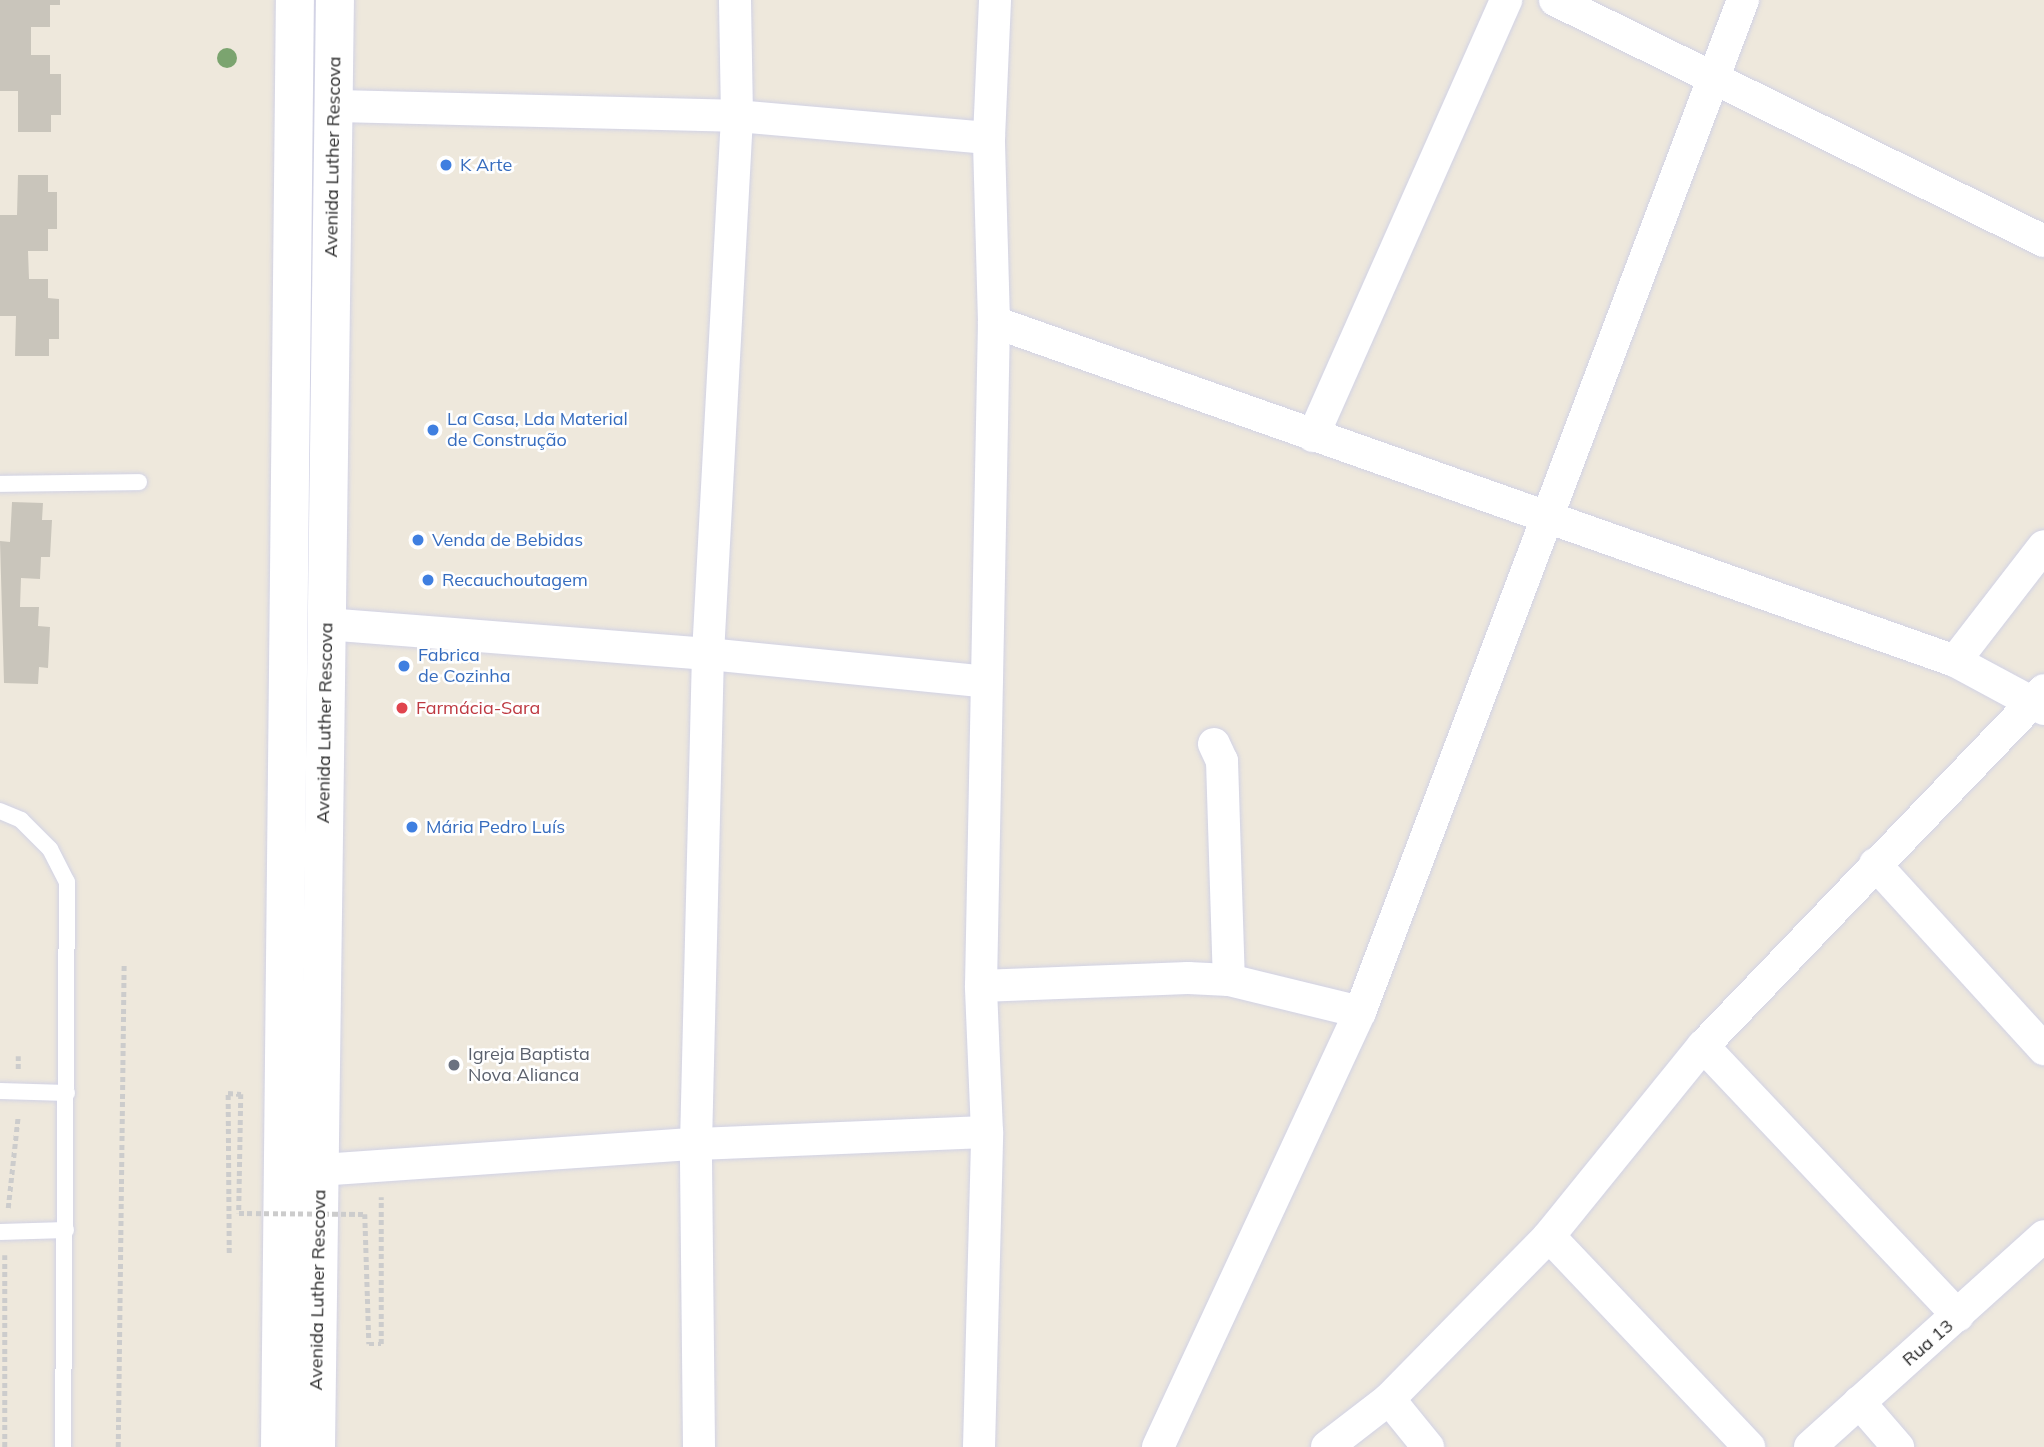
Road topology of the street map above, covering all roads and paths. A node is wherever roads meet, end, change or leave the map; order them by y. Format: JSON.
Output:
{"nodes":[{"id":1,"x":295,"y":0,"type":"edge"},
{"id":2,"x":335,"y":0,"type":"edge"},
{"id":3,"x":735,"y":0,"type":"edge"},
{"id":4,"x":995,"y":0,"type":"edge"},
{"id":5,"x":1506,"y":0,"type":"edge"},
{"id":6,"x":1555,"y":0,"type":"edge"},
{"id":7,"x":1743,"y":0,"type":"edge"},
{"id":8,"x":1713,"y":74,"type":"junction"},
{"id":9,"x":333,"y":106,"type":"junction"},
{"id":10,"x":737,"y":116,"type":"junction"},
{"id":11,"x":989,"y":138,"type":"junction"},
{"id":12,"x":2044,"y":241,"type":"edge"},
{"id":13,"x":994,"y":322,"type":"junction"},
{"id":14,"x":1313,"y":436,"type":"junction"},
{"id":15,"x":139,"y":482,"type":"dead end"},
{"id":16,"x":0,"y":484,"type":"edge"},
{"id":17,"x":1545,"y":516,"type":"junction"},
{"id":18,"x":2044,"y":546,"type":"edge"},
{"id":19,"x":326,"y":624,"type":"junction"},
{"id":20,"x":708,"y":654,"type":"junction"},
{"id":21,"x":1955,"y":661,"type":"junction"},
{"id":22,"x":987,"y":682,"type":"junction"},
{"id":23,"x":2040,"y":700,"type":"edge"},
{"id":24,"x":1214,"y":744,"type":"dead end"},
{"id":25,"x":0,"y":811,"type":"edge"},
{"id":26,"x":1875,"y":864,"type":"junction"},
{"id":27,"x":124,"y":965,"type":"dead end"},
{"id":28,"x":1228,"y":980,"type":"junction"},
{"id":29,"x":981,"y":986,"type":"junction"},
{"id":30,"x":1360,"y":1012,"type":"junction"},
{"id":31,"x":1703,"y":1046,"type":"junction"},
{"id":32,"x":2044,"y":1049,"type":"edge"},
{"id":33,"x":0,"y":1091,"type":"edge"},
{"id":34,"x":67,"y":1093,"type":"junction"},
{"id":35,"x":18,"y":1119,"type":"dead end"},
{"id":36,"x":987,"y":1132,"type":"junction"},
{"id":37,"x":695,"y":1144,"type":"junction"},
{"id":38,"x":381,"y":1167,"type":"junction"},
{"id":39,"x":320,"y":1170,"type":"junction"},
{"id":40,"x":66,"y":1230,"type":"junction"},
{"id":41,"x":2,"y":1232,"type":"edge"},
{"id":42,"x":1549,"y":1236,"type":"junction"},
{"id":43,"x":2044,"y":1236,"type":"edge"},
{"id":44,"x":229,"y":1254,"type":"dead end"},
{"id":45,"x":1958,"y":1316,"type":"junction"},
{"id":46,"x":1390,"y":1399,"type":"junction"},
{"id":47,"x":1859,"y":1402,"type":"junction"},
{"id":48,"x":5,"y":1447,"type":"edge"},
{"id":49,"x":63,"y":1447,"type":"edge"},
{"id":50,"x":118,"y":1447,"type":"edge"},
{"id":51,"x":280,"y":1447,"type":"edge"},
{"id":52,"x":316,"y":1447,"type":"edge"},
{"id":53,"x":699,"y":1447,"type":"edge"},
{"id":54,"x":979,"y":1447,"type":"edge"},
{"id":55,"x":1158,"y":1447,"type":"edge"},
{"id":56,"x":1327,"y":1447,"type":"edge"},
{"id":57,"x":1428,"y":1447,"type":"edge"},
{"id":58,"x":1749,"y":1447,"type":"edge"},
{"id":59,"x":1810,"y":1447,"type":"edge"},
{"id":60,"x":1898,"y":1447,"type":"edge"}],
"edges":[{"from":1,"to":51,"type":"main road","name":"Avenida Luther Rescova"},
{"from":2,"to":9,"type":"main road","name":"Avenida Luther Rescova"},
{"from":3,"to":10,"type":"street"},
{"from":4,"to":11,"type":"street"},
{"from":5,"to":14,"type":"street"},
{"from":6,"to":8,"type":"street"},
{"from":7,"to":8,"type":"street"},
{"from":8,"to":12,"type":"street"},
{"from":8,"to":17,"type":"street"},
{"from":9,"to":10,"type":"street"},
{"from":9,"to":19,"type":"main road","name":"Avenida Luther Rescova"},
{"from":10,"to":11,"type":"street"},
{"from":10,"to":20,"type":"street"},
{"from":11,"to":13,"type":"street"},
{"from":13,"to":14,"type":"street"},
{"from":13,"to":22,"type":"street"},
{"from":14,"to":17,"type":"street"},
{"from":15,"to":16,"type":"lane"},
{"from":17,"to":21,"type":"street"},
{"from":17,"to":30,"type":"street"},
{"from":18,"to":21,"type":"street"},
{"from":19,"to":20,"type":"street"},
{"from":19,"to":39,"type":"main road","name":"Avenida Luther Rescova"},
{"from":20,"to":22,"type":"street"},
{"from":20,"to":37,"type":"street"},
{"from":21,"to":23,"type":"street"},
{"from":22,"to":29,"type":"street"},
{"from":23,"to":26,"type":"street"},
{"from":24,"to":28,"type":"street"},
{"from":25,"to":34,"type":"lane"},
{"from":26,"to":31,"type":"street"},
{"from":26,"to":32,"type":"street"},
{"from":27,"to":50,"type":"path"},
{"from":28,"to":29,"type":"street"},
{"from":28,"to":30,"type":"street"},
{"from":29,"to":36,"type":"street"},
{"from":30,"to":55,"type":"street"},
{"from":31,"to":42,"type":"street"},
{"from":31,"to":45,"type":"street"},
{"from":33,"to":34,"type":"lane"},
{"from":34,"to":40,"type":"lane"},
{"from":35,"to":41,"type":"path"},
{"from":36,"to":37,"type":"street"},
{"from":36,"to":54,"type":"street"},
{"from":37,"to":38,"type":"street"},
{"from":37,"to":53,"type":"street"},
{"from":38,"to":39,"type":"street"},
{"from":38,"to":44,"type":"path","bridge":true},
{"from":39,"to":52,"type":"main road","name":"Avenida Luther Rescova"},
{"from":40,"to":41,"type":"lane"},
{"from":40,"to":49,"type":"lane"},
{"from":41,"to":48,"type":"path"},
{"from":42,"to":46,"type":"street"},
{"from":42,"to":58,"type":"street"},
{"from":43,"to":45,"type":"street","name":"Rua 13"},
{"from":45,"to":47,"type":"street","name":"Rua 13"},
{"from":46,"to":56,"type":"street"},
{"from":46,"to":57,"type":"street"},
{"from":47,"to":59,"type":"street","name":"Rua 13"},
{"from":47,"to":60,"type":"street"}]}
